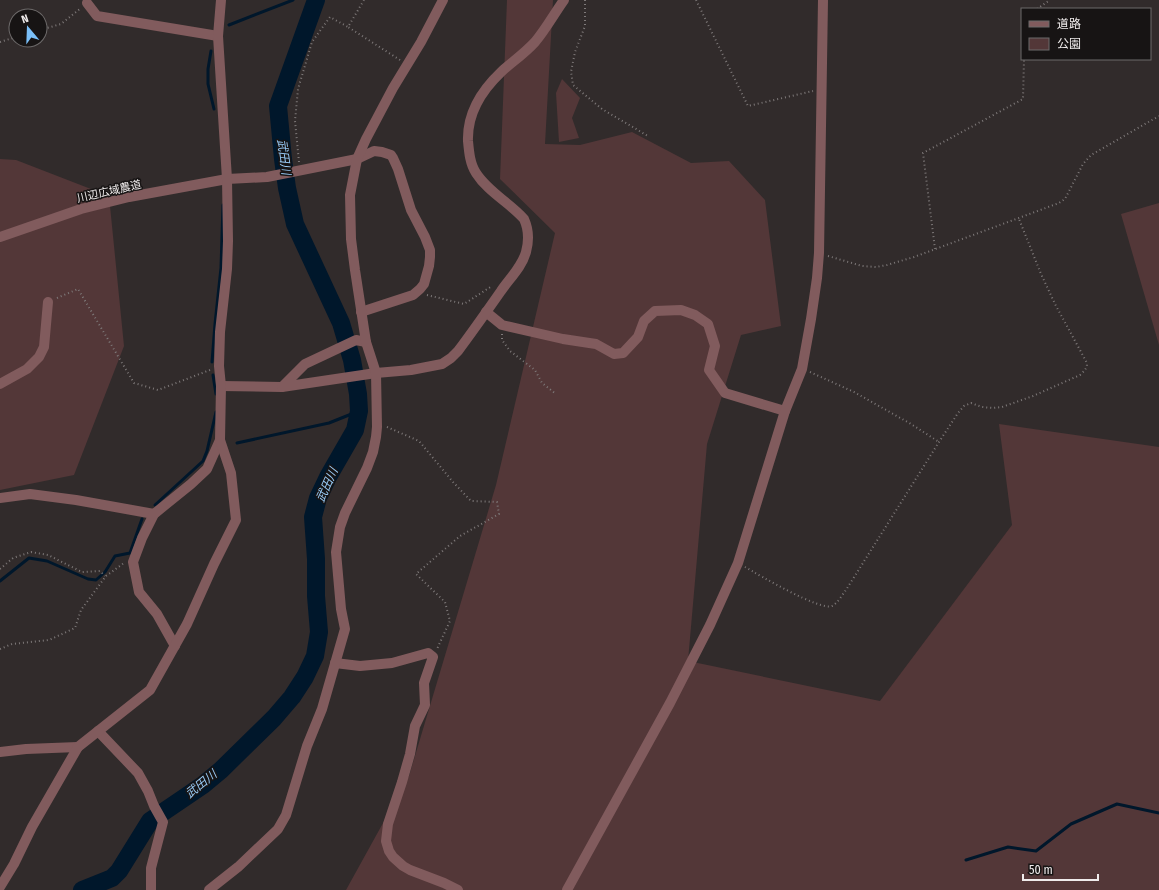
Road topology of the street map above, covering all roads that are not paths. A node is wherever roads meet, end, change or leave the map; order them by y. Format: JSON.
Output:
{"nodes":[{"id":1,"x":221,"y":0,"type":"edge"},
{"id":2,"x":443,"y":0,"type":"edge"},
{"id":3,"x":564,"y":0,"type":"edge"},
{"id":4,"x":823,"y":0,"type":"edge"},
{"id":5,"x":87,"y":3,"type":"road end"},
{"id":6,"x":218,"y":36,"type":"junction"},
{"id":7,"x":356,"y":159,"type":"junction"},
{"id":8,"x":227,"y":179,"type":"junction"},
{"id":9,"x":0,"y":237,"type":"edge"},
{"id":10,"x":48,"y":302,"type":"road end"},
{"id":11,"x":361,"y":312,"type":"junction"},
{"id":12,"x":486,"y":312,"type":"junction"},
{"id":13,"x":361,"y":341,"type":"junction"},
{"id":14,"x":371,"y":373,"type":"junction"},
{"id":15,"x":0,"y":384,"type":"edge"},
{"id":16,"x":221,"y":386,"type":"junction"},
{"id":17,"x":282,"y":387,"type":"junction"},
{"id":18,"x":785,"y":411,"type":"junction"},
{"id":19,"x":220,"y":440,"type":"junction"},
{"id":20,"x":0,"y":498,"type":"edge"},
{"id":21,"x":154,"y":514,"type":"junction"},
{"id":22,"x":175,"y":646,"type":"junction"},
{"id":23,"x":335,"y":663,"type":"junction"},
{"id":24,"x":98,"y":731,"type":"junction"},
{"id":25,"x":78,"y":747,"type":"junction"},
{"id":26,"x":0,"y":752,"type":"edge"},
{"id":27,"x":0,"y":887,"type":"edge"},
{"id":28,"x":151,"y":890,"type":"edge"},
{"id":29,"x":209,"y":890,"type":"edge"},
{"id":30,"x":458,"y":890,"type":"edge"},
{"id":31,"x":567,"y":890,"type":"edge"}],
"edges":[{"from":1,"to":6,"type":"street"},
{"from":2,"to":7,"type":"street"},
{"from":3,"to":12,"type":"street"},
{"from":4,"to":18,"type":"street"},
{"from":5,"to":6,"type":"street"},
{"from":6,"to":8,"type":"street"},
{"from":7,"to":8,"type":"street","name":"川辺広域農道"},
{"from":7,"to":11,"type":"street"},
{"from":7,"to":11,"type":"street","name":"川辺広域農道"},
{"from":8,"to":9,"type":"street","name":"川辺広域農道"},
{"from":8,"to":16,"type":"street"},
{"from":10,"to":15,"type":"street"},
{"from":11,"to":13,"type":"street"},
{"from":12,"to":14,"type":"street"},
{"from":12,"to":18,"type":"street"},
{"from":13,"to":14,"type":"street"},
{"from":13,"to":17,"type":"street"},
{"from":14,"to":17,"type":"street"},
{"from":14,"to":23,"type":"street"},
{"from":16,"to":17,"type":"street"},
{"from":16,"to":19,"type":"street"},
{"from":18,"to":31,"type":"street"},
{"from":19,"to":21,"type":"street"},
{"from":19,"to":22,"type":"street"},
{"from":20,"to":21,"type":"street"},
{"from":21,"to":22,"type":"street"},
{"from":22,"to":24,"type":"street"},
{"from":23,"to":29,"type":"street"},
{"from":23,"to":30,"type":"street"},
{"from":24,"to":25,"type":"street"},
{"from":24,"to":28,"type":"street"},
{"from":25,"to":26,"type":"street"},
{"from":25,"to":27,"type":"street"}]}
